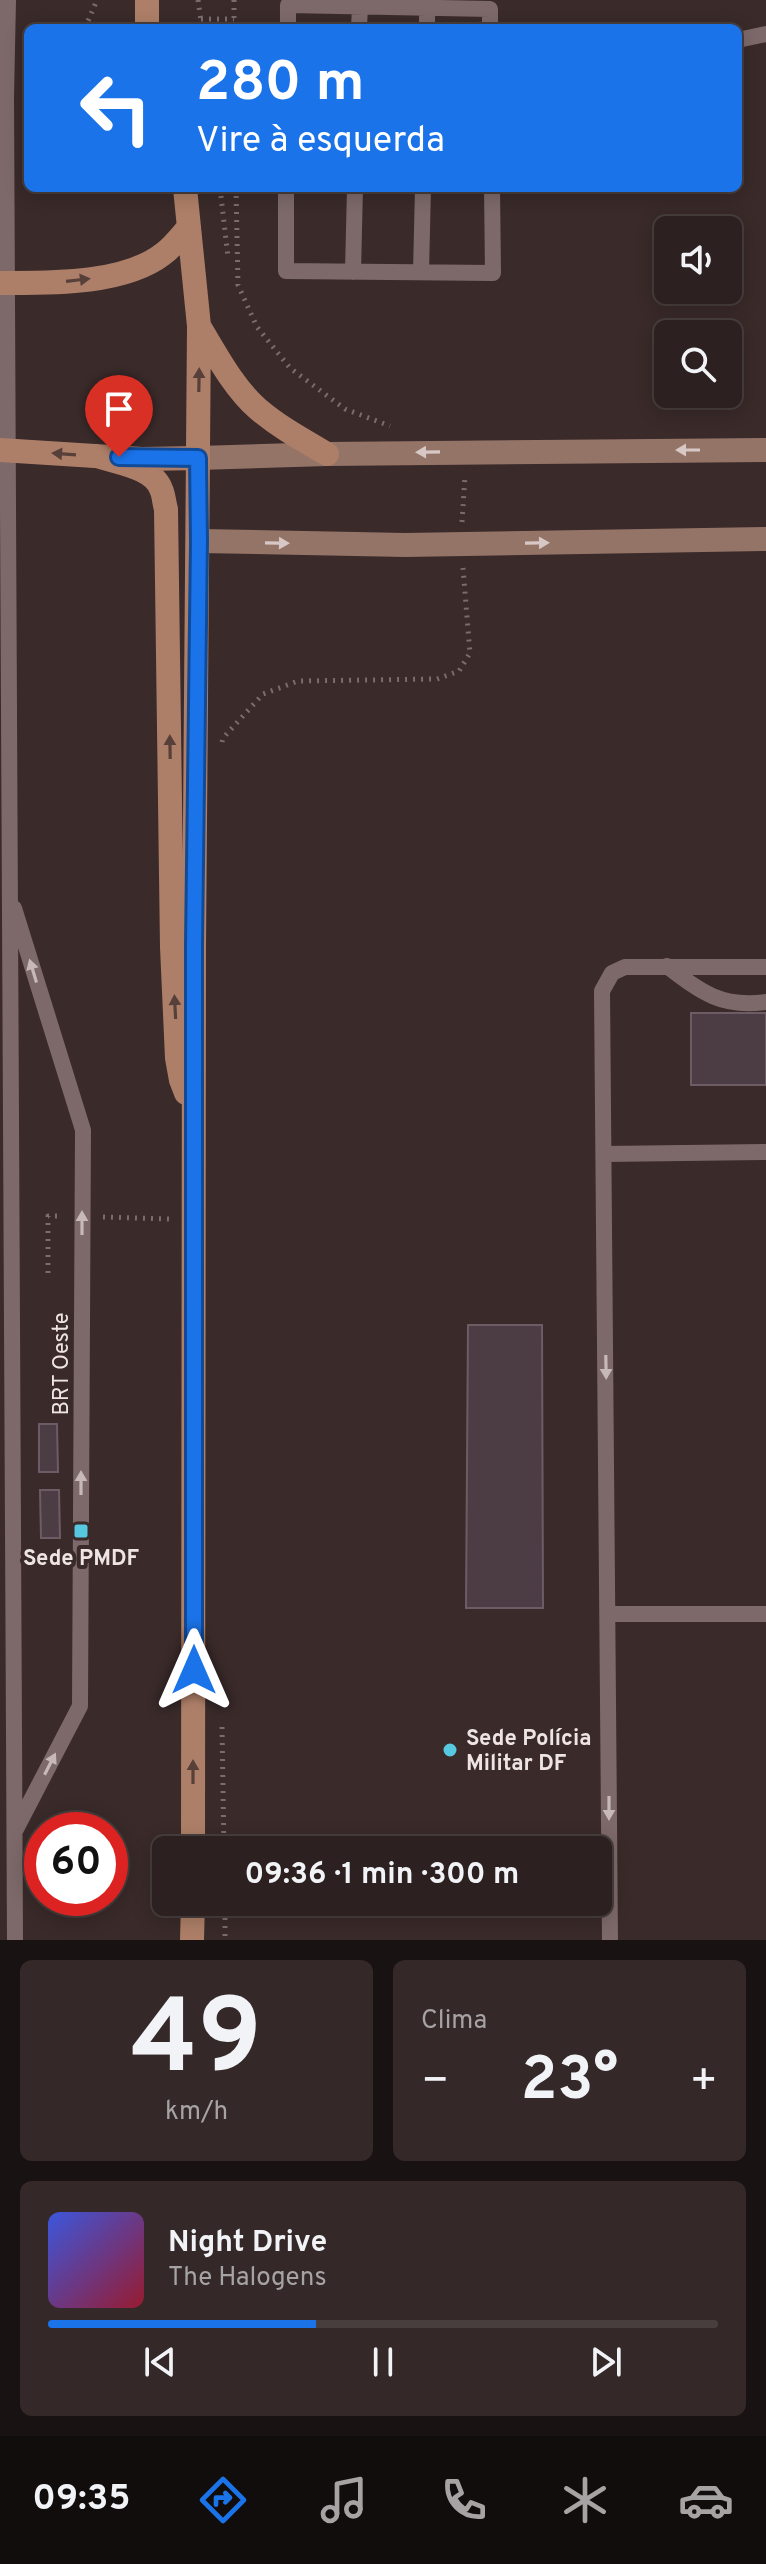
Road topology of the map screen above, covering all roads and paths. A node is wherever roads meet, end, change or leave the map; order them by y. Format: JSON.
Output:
{"nodes":[{"id":1,"x":8,"y":0,"type":"edge"},
{"id":2,"x":97,"y":0,"type":"edge"},
{"id":3,"x":147,"y":0,"type":"edge"},
{"id":4,"x":198,"y":0,"type":"edge"},
{"id":5,"x":234,"y":0,"type":"edge"},
{"id":6,"x":337,"y":3,"type":"edge"},
{"id":7,"x":388,"y":4,"type":"edge"},
{"id":8,"x":360,"y":6,"type":"junction"},
{"id":9,"x":427,"y":8,"type":"junction"},
{"id":10,"x":201,"y":19,"type":"junction"},
{"id":11,"x":234,"y":19,"type":"junction"},
{"id":12,"x":87,"y":24,"type":"edge"},
{"id":13,"x":147,"y":24,"type":"edge"},
{"id":14,"x":202,"y":24,"type":"edge"},
{"id":15,"x":234,"y":24,"type":"edge"},
{"id":16,"x":288,"y":24,"type":"edge"},
{"id":17,"x":359,"y":24,"type":"edge"},
{"id":18,"x":427,"y":24,"type":"edge"},
{"id":19,"x":490,"y":24,"type":"edge"},
{"id":20,"x":766,"y":34,"type":"edge"},
{"id":21,"x":742,"y":39,"type":"edge"},
{"id":22,"x":185,"y":192,"type":"edge"},
{"id":23,"x":220,"y":192,"type":"edge"},
{"id":24,"x":236,"y":192,"type":"edge"},
{"id":25,"x":286,"y":192,"type":"edge"},
{"id":26,"x":355,"y":192,"type":"edge"},
{"id":27,"x":423,"y":192,"type":"edge"},
{"id":28,"x":492,"y":192,"type":"edge"},
{"id":29,"x":189,"y":227,"type":"junction"},
{"id":30,"x":228,"y":257,"type":"dead end"},
{"id":31,"x":353,"y":272,"type":"junction"},
{"id":32,"x":421,"y":272,"type":"junction"},
{"id":33,"x":3,"y":283,"type":"edge"},
{"id":34,"x":199,"y":326,"type":"junction"},
{"id":35,"x":392,"y":427,"type":"dead end"},
{"id":36,"x":4,"y":450,"type":"edge"},
{"id":37,"x":766,"y":450,"type":"edge"},
{"id":38,"x":467,"y":452,"type":"junction"},
{"id":39,"x":327,"y":454,"type":"junction"},
{"id":40,"x":97,"y":456,"type":"junction"},
{"id":41,"x":198,"y":458,"type":"junction"},
{"id":42,"x":766,"y":539,"type":"edge"},
{"id":43,"x":199,"y":541,"type":"junction"},
{"id":44,"x":461,"y":544,"type":"junction"},
{"id":45,"x":221,"y":754,"type":"dead end"},
{"id":46,"x":8,"y":891,"type":"junction"},
{"id":47,"x":667,"y":966,"type":"junction"},
{"id":48,"x":766,"y":967,"type":"edge"},
{"id":49,"x":766,"y":1002,"type":"edge"},
{"id":50,"x":195,"y":1109,"type":"junction"},
{"id":51,"x":766,"y":1152,"type":"edge"},
{"id":52,"x":604,"y":1154,"type":"junction"},
{"id":53,"x":83,"y":1217,"type":"junction"},
{"id":54,"x":195,"y":1220,"type":"junction"},
{"id":55,"x":35,"y":1273,"type":"dead end"},
{"id":56,"x":48,"y":1273,"type":"junction"},
{"id":57,"x":62,"y":1273,"type":"dead end"},
{"id":58,"x":609,"y":1614,"type":"junction"},
{"id":59,"x":766,"y":1614,"type":"edge"},
{"id":60,"x":222,"y":1724,"type":"dead end"},
{"id":61,"x":14,"y":1833,"type":"junction"},
{"id":62,"x":193,"y":1836,"type":"edge"},
{"id":63,"x":224,"y":1836,"type":"edge"},
{"id":64,"x":193,"y":1916,"type":"edge"},
{"id":65,"x":225,"y":1916,"type":"edge"},
{"id":66,"x":15,"y":1940,"type":"edge"},
{"id":67,"x":192,"y":1940,"type":"edge"},
{"id":68,"x":225,"y":1940,"type":"edge"},
{"id":69,"x":610,"y":1940,"type":"edge"}],
"edges":[{"from":1,"to":33,"type":"lane","name":"BRT Oeste"},
{"from":2,"to":12,"type":"path"},
{"from":3,"to":13,"type":"main road"},
{"from":4,"to":10,"type":"path"},
{"from":5,"to":11,"type":"path"},
{"from":6,"to":8,"type":"lane"},
{"from":6,"to":16,"type":"lane"},
{"from":7,"to":8,"type":"lane"},
{"from":7,"to":9,"type":"lane"},
{"from":8,"to":17,"type":"lane"},
{"from":9,"to":18,"type":"lane"},
{"from":9,"to":19,"type":"lane"},
{"from":10,"to":11,"type":"path"},
{"from":10,"to":14,"type":"path"},
{"from":11,"to":15,"type":"path"},
{"from":20,"to":21,"type":"lane"},
{"from":22,"to":29,"type":"main road"},
{"from":23,"to":30,"type":"path"},
{"from":24,"to":35,"type":"path"},
{"from":25,"to":31,"type":"lane"},
{"from":26,"to":31,"type":"lane"},
{"from":27,"to":32,"type":"lane"},
{"from":28,"to":32,"type":"lane"},
{"from":33,"to":29,"type":"main road","one_way":true},
{"from":29,"to":34,"type":"main road"},
{"from":31,"to":32,"type":"lane"},
{"from":33,"to":36,"type":"lane","name":"BRT Oeste"},
{"from":34,"to":39,"type":"main road"},
{"from":41,"to":34,"type":"main road","one_way":true},
{"from":40,"to":36,"type":"main road","one_way":true},
{"from":36,"to":46,"type":"lane","name":"BRT Oeste"},
{"from":37,"to":38,"type":"street","one_way":true},
{"from":38,"to":39,"type":"street","one_way":true},
{"from":38,"to":44,"type":"path"},
{"from":39,"to":41,"type":"street"},
{"from":40,"to":41,"type":"main road"},
{"from":50,"to":40,"type":"main road","one_way":true},
{"from":41,"to":43,"type":"main road"},
{"from":44,"to":42,"type":"street","one_way":true},
{"from":43,"to":44,"type":"street","one_way":true},
{"from":43,"to":50,"type":"main road"},
{"from":44,"to":45,"type":"path"},
{"from":53,"to":46,"type":"lane","name":"BRT Oeste","one_way":true},
{"from":46,"to":61,"type":"lane","name":"BRT Oeste"},
{"from":47,"to":48,"type":"lane"},
{"from":47,"to":49,"type":"lane"},
{"from":47,"to":52,"type":"lane"},
{"from":50,"to":54,"type":"main road"},
{"from":51,"to":52,"type":"lane"},
{"from":52,"to":58,"type":"lane","one_way":true},
{"from":53,"to":54,"type":"path"},
{"from":53,"to":56,"type":"path"},
{"from":61,"to":53,"type":"lane","name":"BRT Oeste","one_way":true},
{"from":62,"to":54,"type":"main road","one_way":true},
{"from":55,"to":56,"type":"path"},
{"from":56,"to":57,"type":"path"},
{"from":58,"to":59,"type":"lane"},
{"from":58,"to":69,"type":"lane","one_way":true},
{"from":60,"to":63,"type":"path"},
{"from":61,"to":66,"type":"lane","name":"BRT Oeste"},
{"from":64,"to":67,"type":"main road"},
{"from":65,"to":68,"type":"path"}]}
